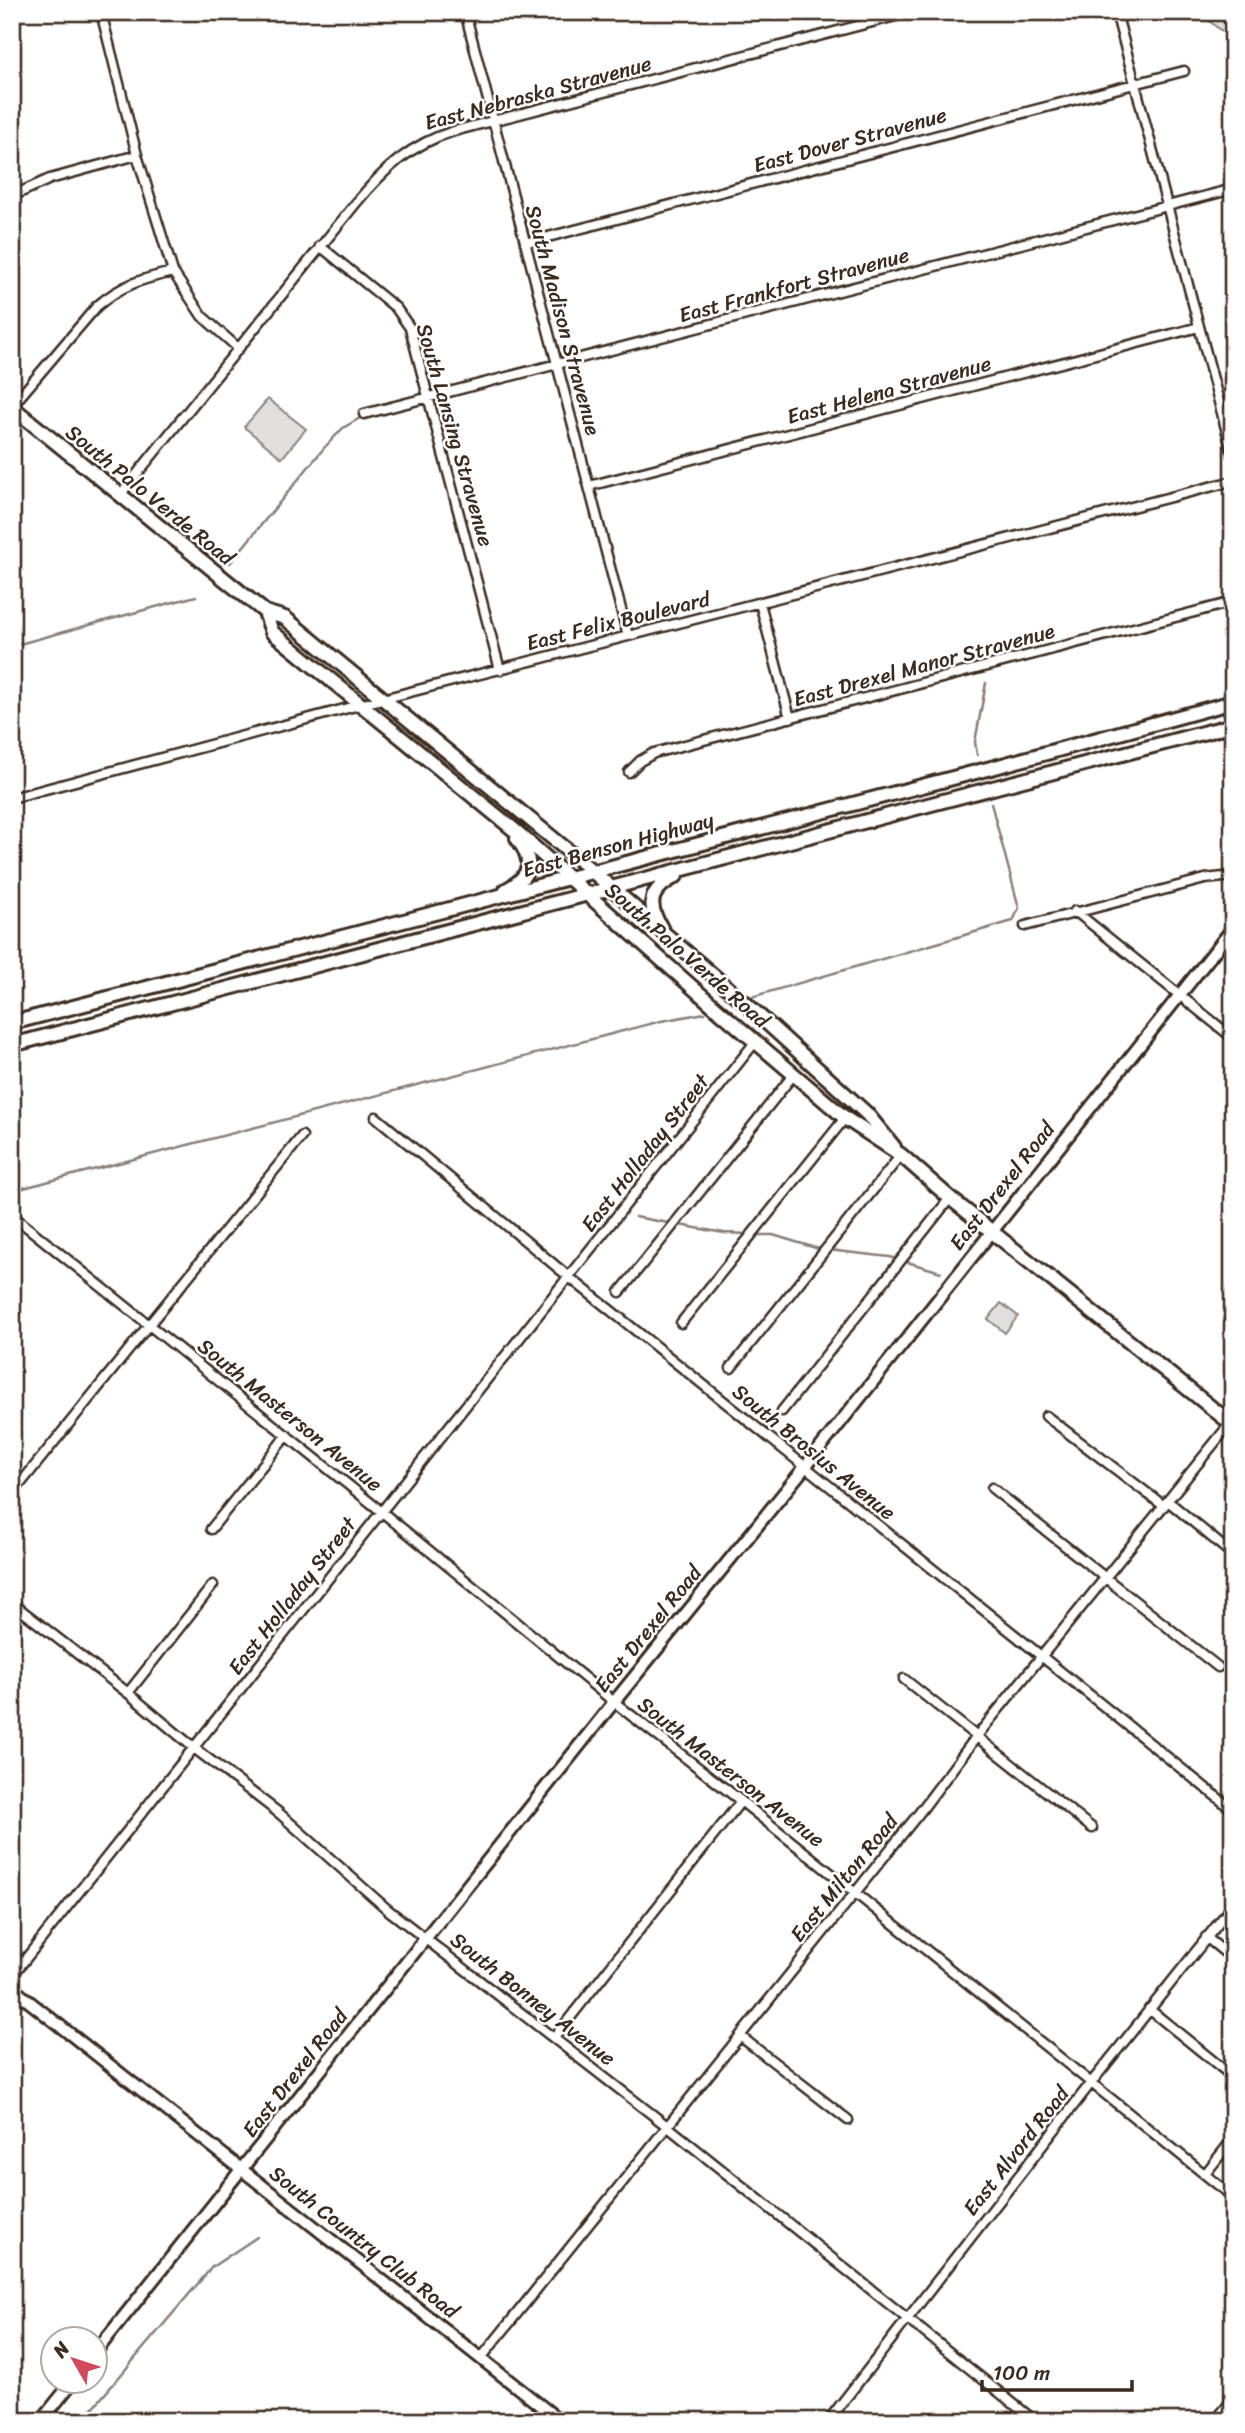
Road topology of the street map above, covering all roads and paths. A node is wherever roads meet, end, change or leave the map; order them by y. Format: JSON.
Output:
{"nodes":[{"id":1,"x":101,"y":12,"type":"edge"},
{"id":2,"x":465,"y":12,"type":"edge"},
{"id":3,"x":911,"y":12,"type":"edge"},
{"id":4,"x":1116,"y":12,"type":"edge"},
{"id":5,"x":1184,"y":71,"type":"dead end"},
{"id":6,"x":1135,"y":84,"type":"junction"},
{"id":7,"x":494,"y":122,"type":"junction"},
{"id":8,"x":137,"y":155,"type":"junction"},
{"id":9,"x":1233,"y":188,"type":"edge"},
{"id":10,"x":12,"y":196,"type":"edge"},
{"id":11,"x":1167,"y":206,"type":"junction"},
{"id":12,"x":526,"y":243,"type":"junction"},
{"id":13,"x":320,"y":246,"type":"junction"},
{"id":14,"x":173,"y":272,"type":"junction"},
{"id":15,"x":1199,"y":327,"type":"junction"},
{"id":16,"x":238,"y":348,"type":"junction"},
{"id":17,"x":557,"y":365,"type":"junction"},
{"id":18,"x":430,"y":398,"type":"junction"},
{"id":19,"x":12,"y":407,"type":"edge"},
{"id":20,"x":364,"y":414,"type":"dead end"},
{"id":21,"x":1233,"y":454,"type":"edge"},
{"id":22,"x":1233,"y":481,"type":"edge"},
{"id":23,"x":589,"y":486,"type":"junction"},
{"id":24,"x":120,"y":495,"type":"junction"},
{"id":25,"x":1233,"y":602,"type":"edge"},
{"id":26,"x":760,"y":603,"type":"junction"},
{"id":27,"x":265,"y":612,"type":"junction"},
{"id":28,"x":628,"y":636,"type":"junction"},
{"id":29,"x":499,"y":670,"type":"junction"},
{"id":30,"x":385,"y":699,"type":"junction"},
{"id":31,"x":1233,"y":702,"type":"edge"},
{"id":32,"x":363,"y":704,"type":"junction"},
{"id":33,"x":790,"y":718,"type":"junction"},
{"id":34,"x":1233,"y":725,"type":"edge"},
{"id":35,"x":629,"y":772,"type":"dead end"},
{"id":36,"x":12,"y":798,"type":"edge"},
{"id":37,"x":507,"y":823,"type":"junction"},
{"id":38,"x":702,"y":864,"type":"junction"},
{"id":39,"x":592,"y":871,"type":"junction"},
{"id":40,"x":1233,"y":876,"type":"edge"},
{"id":41,"x":570,"y":877,"type":"junction"},
{"id":42,"x":611,"y":888,"type":"junction"},
{"id":43,"x":588,"y":894,"type":"junction"},
{"id":44,"x":494,"y":897,"type":"junction"},
{"id":45,"x":1075,"y":911,"type":"junction"},
{"id":46,"x":1025,"y":926,"type":"dead end"},
{"id":47,"x":1233,"y":928,"type":"edge"},
{"id":48,"x":665,"y":934,"type":"junction"},
{"id":49,"x":215,"y":970,"type":"junction"},
{"id":50,"x":223,"y":990,"type":"junction"},
{"id":51,"x":1178,"y":996,"type":"junction"},
{"id":52,"x":12,"y":1023,"type":"edge"},
{"id":53,"x":1233,"y":1038,"type":"edge"},
{"id":54,"x":756,"y":1041,"type":"junction"},
{"id":55,"x":12,"y":1045,"type":"edge"},
{"id":56,"x":793,"y":1074,"type":"junction"},
{"id":57,"x":376,"y":1117,"type":"dead end"},
{"id":58,"x":845,"y":1118,"type":"junction"},
{"id":59,"x":302,"y":1136,"type":"dead end"},
{"id":60,"x":901,"y":1155,"type":"junction"},
{"id":61,"x":950,"y":1198,"type":"junction"},
{"id":62,"x":12,"y":1215,"type":"edge"},
{"id":63,"x":991,"y":1231,"type":"junction"},
{"id":64,"x":569,"y":1278,"type":"junction"},
{"id":65,"x":620,"y":1292,"type":"dead end"},
{"id":66,"x":681,"y":1323,"type":"dead end"},
{"id":67,"x":149,"y":1324,"type":"junction"},
{"id":68,"x":731,"y":1368,"type":"dead end"},
{"id":69,"x":782,"y":1411,"type":"dead end"},
{"id":70,"x":1046,"y":1416,"type":"dead end"},
{"id":71,"x":1232,"y":1423,"type":"edge"},
{"id":72,"x":287,"y":1435,"type":"junction"},
{"id":73,"x":806,"y":1467,"type":"junction"},
{"id":74,"x":992,"y":1488,"type":"dead end"},
{"id":75,"x":12,"y":1494,"type":"edge"},
{"id":76,"x":1166,"y":1504,"type":"junction"},
{"id":77,"x":382,"y":1511,"type":"junction"},
{"id":78,"x":211,"y":1529,"type":"dead end"},
{"id":79,"x":1233,"y":1555,"type":"edge"},
{"id":80,"x":1107,"y":1578,"type":"junction"},
{"id":81,"x":213,"y":1585,"type":"dead end"},
{"id":82,"x":12,"y":1603,"type":"edge"},
{"id":83,"x":1040,"y":1658,"type":"junction"},
{"id":84,"x":1219,"y":1667,"type":"dead end"},
{"id":85,"x":904,"y":1679,"type":"dead end"},
{"id":86,"x":128,"y":1693,"type":"junction"},
{"id":87,"x":614,"y":1702,"type":"junction"},
{"id":88,"x":976,"y":1736,"type":"junction"},
{"id":89,"x":194,"y":1748,"type":"junction"},
{"id":90,"x":741,"y":1801,"type":"junction"},
{"id":91,"x":1233,"y":1810,"type":"edge"},
{"id":92,"x":1092,"y":1828,"type":"dead end"},
{"id":93,"x":855,"y":1893,"type":"junction"},
{"id":94,"x":1233,"y":1905,"type":"edge"},
{"id":95,"x":1206,"y":1937,"type":"junction"},
{"id":96,"x":427,"y":1938,"type":"junction"},
{"id":97,"x":1233,"y":1959,"type":"edge"},
{"id":98,"x":12,"y":1976,"type":"edge"},
{"id":99,"x":12,"y":1988,"type":"edge"},
{"id":100,"x":1149,"y":2009,"type":"junction"},
{"id":101,"x":740,"y":2036,"type":"junction"},
{"id":102,"x":554,"y":2038,"type":"junction"},
{"id":103,"x":1233,"y":2077,"type":"edge"},
{"id":104,"x":1091,"y":2083,"type":"junction"},
{"id":105,"x":848,"y":2120,"type":"dead end"},
{"id":106,"x":667,"y":2126,"type":"junction"},
{"id":107,"x":1233,"y":2139,"type":"edge"},
{"id":108,"x":242,"y":2171,"type":"junction"},
{"id":109,"x":1205,"y":2174,"type":"junction"},
{"id":110,"x":1233,"y":2197,"type":"edge"},
{"id":111,"x":908,"y":2319,"type":"junction"},
{"id":112,"x":108,"y":2337,"type":"edge"},
{"id":113,"x":482,"y":2357,"type":"junction"},
{"id":114,"x":63,"y":2394,"type":"edge"},
{"id":115,"x":1233,"y":2399,"type":"edge"},
{"id":116,"x":41,"y":2421,"type":"edge"},
{"id":117,"x":560,"y":2421,"type":"edge"},
{"id":118,"x":828,"y":2421,"type":"edge"},
{"id":119,"x":1035,"y":2421,"type":"edge"},
{"id":120,"x":1215,"y":2421,"type":"edge"}],
"edges":[{"from":1,"to":8,"type":"street"},
{"from":2,"to":7,"type":"street","name":"South Madison Stravenue"},
{"from":3,"to":7,"type":"street","name":"East Nebraska Stravenue"},
{"from":4,"to":6,"type":"street"},
{"from":5,"to":6,"type":"street","name":"East Dover Stravenue"},
{"from":6,"to":11,"type":"street"},
{"from":6,"to":12,"type":"street","name":"East Dover Stravenue"},
{"from":7,"to":12,"type":"street","name":"South Madison Stravenue"},
{"from":7,"to":13,"type":"street","name":"East Nebraska Stravenue"},
{"from":8,"to":10,"type":"street"},
{"from":8,"to":14,"type":"street"},
{"from":9,"to":11,"type":"street","name":"East Frankfort Stravenue"},
{"from":11,"to":15,"type":"street"},
{"from":11,"to":17,"type":"street","name":"East Frankfort Stravenue"},
{"from":12,"to":17,"type":"street","name":"South Madison Stravenue"},
{"from":13,"to":16,"type":"street","name":"East Nebraska Stravenue"},
{"from":13,"to":18,"type":"street","name":"South Lansing Stravenue"},
{"from":14,"to":16,"type":"street"},
{"from":14,"to":19,"type":"street"},
{"from":15,"to":21,"type":"street"},
{"from":15,"to":23,"type":"street","name":"East Helena Stravenue"},
{"from":16,"to":24,"type":"street","name":"East Nebraska Stravenue"},
{"from":17,"to":18,"type":"street","name":"East Frankfort Stravenue"},
{"from":17,"to":23,"type":"street","name":"South Madison Stravenue"},
{"from":18,"to":20,"type":"street","name":"East Frankfort Stravenue"},
{"from":18,"to":29,"type":"street","name":"South Lansing Stravenue"},
{"from":19,"to":24,"type":"main road","name":"South Palo Verde Road"},
{"from":22,"to":26,"type":"street","name":"East Felix Boulevard"},
{"from":23,"to":28,"type":"street","name":"South Madison Stravenue"},
{"from":24,"to":27,"type":"main road","name":"South Palo Verde Road"},
{"from":25,"to":33,"type":"street","name":"East Drexel Manor Stravenue"},
{"from":26,"to":28,"type":"street","name":"East Felix Boulevard"},
{"from":26,"to":33,"type":"street"},
{"from":27,"to":30,"type":"main road","name":"South Palo Verde Road"},
{"from":27,"to":32,"type":"main road","name":"South Palo Verde Road"},
{"from":28,"to":29,"type":"street","name":"East Felix Boulevard"},
{"from":29,"to":30,"type":"street","name":"East Felix Boulevard"},
{"from":30,"to":32,"type":"street","name":"East Felix Boulevard"},
{"from":30,"to":39,"type":"main road","name":"South Palo Verde Road"},
{"from":31,"to":39,"type":"main road","name":"East Benson Highway"},
{"from":32,"to":36,"type":"street","name":"East Felix Boulevard"},
{"from":32,"to":37,"type":"main road","name":"South Palo Verde Road"},
{"from":33,"to":35,"type":"street","name":"East Drexel Manor Stravenue"},
{"from":34,"to":38,"type":"main road","name":"East Benson Highway"},
{"from":37,"to":41,"type":"main road","name":"South Palo Verde Road"},
{"from":37,"to":44,"type":"main road"},
{"from":38,"to":42,"type":"main road","name":"East Benson Highway"},
{"from":38,"to":48,"type":"main road"},
{"from":39,"to":41,"type":"main road","name":"East Benson Highway"},
{"from":39,"to":42,"type":"main road","name":"South Palo Verde Road"},
{"from":40,"to":45,"type":"street"},
{"from":41,"to":43,"type":"main road","name":"South Palo Verde Road"},
{"from":41,"to":44,"type":"main road","name":"East Benson Highway"},
{"from":42,"to":43,"type":"main road","name":"East Benson Highway"},
{"from":42,"to":48,"type":"main road","name":"South Palo Verde Road"},
{"from":43,"to":50,"type":"main road","name":"East Benson Highway"},
{"from":43,"to":54,"type":"main road","name":"South Palo Verde Road"},
{"from":44,"to":49,"type":"main road","name":"East Benson Highway"},
{"from":45,"to":46,"type":"street"},
{"from":45,"to":51,"type":"street"},
{"from":47,"to":51,"type":"street","name":"East Drexel Road"},
{"from":48,"to":60,"type":"main road","name":"South Palo Verde Road"},
{"from":49,"to":50,"type":"main road"},
{"from":49,"to":52,"type":"main road","name":"East Benson Highway"},
{"from":50,"to":55,"type":"main road","name":"East Benson Highway"},
{"from":51,"to":53,"type":"street"},
{"from":51,"to":63,"type":"street","name":"East Drexel Road"},
{"from":54,"to":56,"type":"main road","name":"South Palo Verde Road"},
{"from":54,"to":64,"type":"street","name":"East Holladay Street"},
{"from":56,"to":58,"type":"main road","name":"South Palo Verde Road"},
{"from":56,"to":65,"type":"street"},
{"from":57,"to":64,"type":"street","name":"South Brosius Avenue"},
{"from":58,"to":60,"type":"main road","name":"South Palo Verde Road"},
{"from":58,"to":66,"type":"street"},
{"from":59,"to":67,"type":"street"},
{"from":60,"to":61,"type":"main road","name":"South Palo Verde Road"},
{"from":60,"to":68,"type":"street"},
{"from":61,"to":63,"type":"main road","name":"South Palo Verde Road"},
{"from":61,"to":69,"type":"street"},
{"from":62,"to":67,"type":"street","name":"South Masterson Avenue"},
{"from":63,"to":71,"type":"main road","name":"South Palo Verde Road"},
{"from":63,"to":73,"type":"street","name":"East Drexel Road"},
{"from":64,"to":73,"type":"street","name":"South Brosius Avenue"},
{"from":64,"to":77,"type":"street","name":"East Holladay Street"},
{"from":67,"to":72,"type":"street","name":"South Masterson Avenue"},
{"from":67,"to":75,"type":"street"},
{"from":70,"to":76,"type":"street"},
{"from":71,"to":76,"type":"street","name":"East Milton Road"},
{"from":72,"to":77,"type":"street","name":"South Masterson Avenue"},
{"from":72,"to":78,"type":"street"},
{"from":73,"to":83,"type":"street","name":"South Brosius Avenue"},
{"from":73,"to":87,"type":"street","name":"East Drexel Road"},
{"from":74,"to":80,"type":"street"},
{"from":76,"to":79,"type":"street"},
{"from":76,"to":80,"type":"street","name":"East Milton Road"},
{"from":77,"to":87,"type":"street","name":"South Masterson Avenue"},
{"from":77,"to":89,"type":"street","name":"East Holladay Street"},
{"from":80,"to":83,"type":"street","name":"East Milton Road"},
{"from":80,"to":84,"type":"street"},
{"from":81,"to":86,"type":"street"},
{"from":82,"to":86,"type":"street","name":"South Bonney Avenue"},
{"from":83,"to":88,"type":"street","name":"East Milton Road"},
{"from":83,"to":91,"type":"street","name":"South Brosius Avenue"},
{"from":85,"to":88,"type":"street"},
{"from":86,"to":89,"type":"street","name":"South Bonney Avenue"},
{"from":87,"to":90,"type":"street","name":"South Masterson Avenue"},
{"from":87,"to":96,"type":"street","name":"East Drexel Road"},
{"from":88,"to":92,"type":"street"},
{"from":88,"to":93,"type":"street","name":"East Milton Road"},
{"from":89,"to":96,"type":"street","name":"South Bonney Avenue"},
{"from":89,"to":98,"type":"street","name":"East Holladay Street"},
{"from":90,"to":93,"type":"street","name":"South Masterson Avenue"},
{"from":90,"to":102,"type":"street"},
{"from":93,"to":101,"type":"street","name":"East Milton Road"},
{"from":93,"to":104,"type":"street","name":"South Masterson Avenue"},
{"from":94,"to":95,"type":"street","name":"East Alvord Road"},
{"from":95,"to":97,"type":"street"},
{"from":95,"to":100,"type":"street","name":"East Alvord Road"},
{"from":96,"to":102,"type":"street","name":"South Bonney Avenue"},
{"from":96,"to":108,"type":"street","name":"East Drexel Road"},
{"from":99,"to":108,"type":"street","name":"South Country Club Road"},
{"from":100,"to":103,"type":"street"},
{"from":100,"to":104,"type":"street","name":"East Alvord Road"},
{"from":101,"to":105,"type":"street"},
{"from":101,"to":106,"type":"street","name":"East Milton Road"},
{"from":102,"to":106,"type":"street","name":"South Bonney Avenue"},
{"from":104,"to":109,"type":"street","name":"South Masterson Avenue"},
{"from":104,"to":111,"type":"street","name":"East Alvord Road"},
{"from":106,"to":111,"type":"street","name":"South Bonney Avenue"},
{"from":106,"to":113,"type":"street","name":"East Milton Road"},
{"from":107,"to":109,"type":"street"},
{"from":108,"to":112,"type":"street","name":"East Drexel Road"},
{"from":108,"to":113,"type":"street","name":"South Country Club Road"},
{"from":109,"to":110,"type":"street","name":"South Masterson Avenue"},
{"from":111,"to":118,"type":"street","name":"East Alvord Road"},
{"from":111,"to":119,"type":"street","name":"South Bonney Avenue"},
{"from":113,"to":117,"type":"street","name":"South Country Club Road"},
{"from":114,"to":116,"type":"street"},
{"from":115,"to":120,"type":"street"}]}
